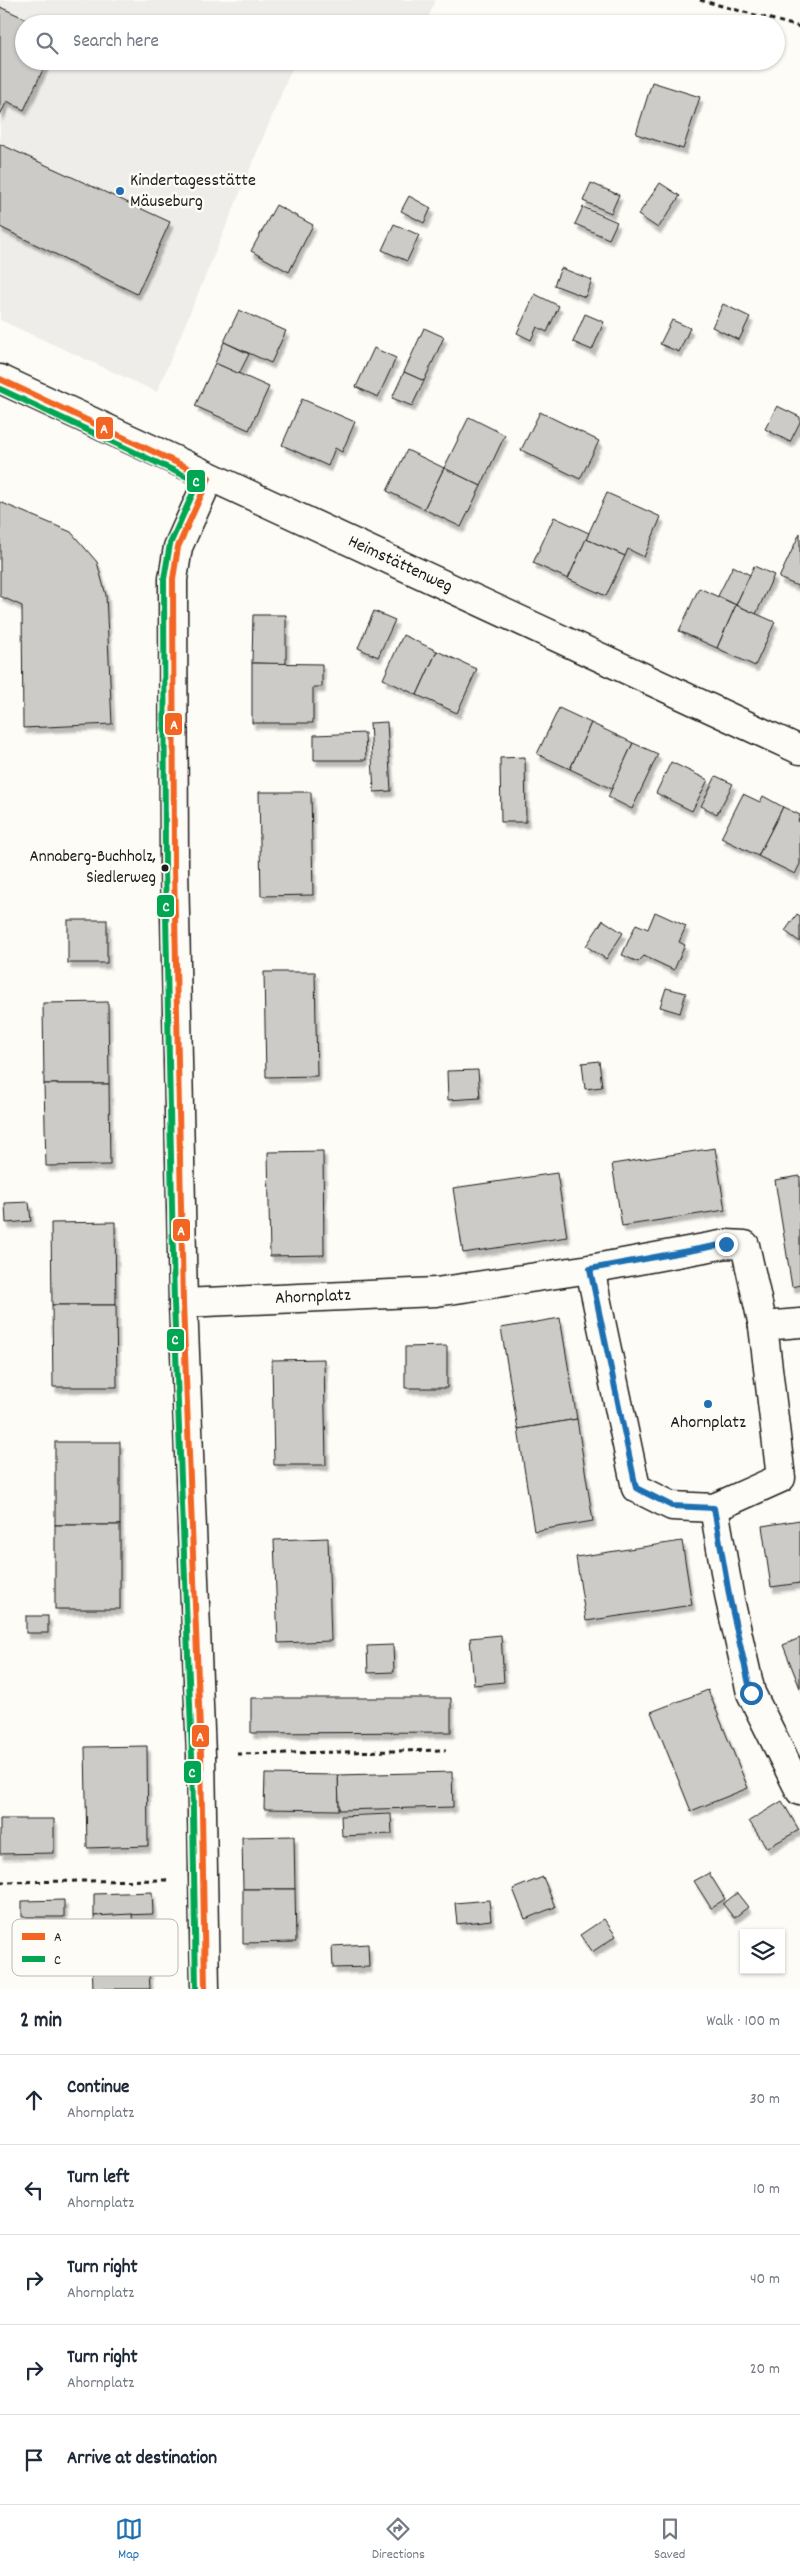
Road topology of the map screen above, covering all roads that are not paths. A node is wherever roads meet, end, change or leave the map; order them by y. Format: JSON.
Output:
{"nodes":[{"id":1,"x":0,"y":379,"type":"edge"},
{"id":2,"x":209,"y":478,"type":"junction"},
{"id":3,"x":800,"y":750,"type":"edge"},
{"id":4,"x":590,"y":1269,"type":"junction"},
{"id":5,"x":183,"y":1303,"type":"junction"},
{"id":6,"x":800,"y":1323,"type":"edge"},
{"id":7,"x":763,"y":1326,"type":"junction"},
{"id":8,"x":714,"y":1508,"type":"junction"},
{"id":9,"x":800,"y":1791,"type":"edge"},
{"id":10,"x":205,"y":1989,"type":"edge"}],
"edges":[{"from":1,"to":2,"type":"street","name":"Heimstättenweg"},
{"from":2,"to":3,"type":"street","name":"Heimstättenweg"},
{"from":2,"to":5,"type":"street"},
{"from":4,"to":5,"type":"street","name":"Ahornplatz"},
{"from":4,"to":7,"type":"street","name":"Ahornplatz"},
{"from":4,"to":8,"type":"street","name":"Ahornplatz"},
{"from":5,"to":10,"type":"street"},
{"from":6,"to":7,"type":"street"},
{"from":7,"to":8,"type":"street","name":"Ahornplatz"},
{"from":8,"to":9,"type":"street"}]}
